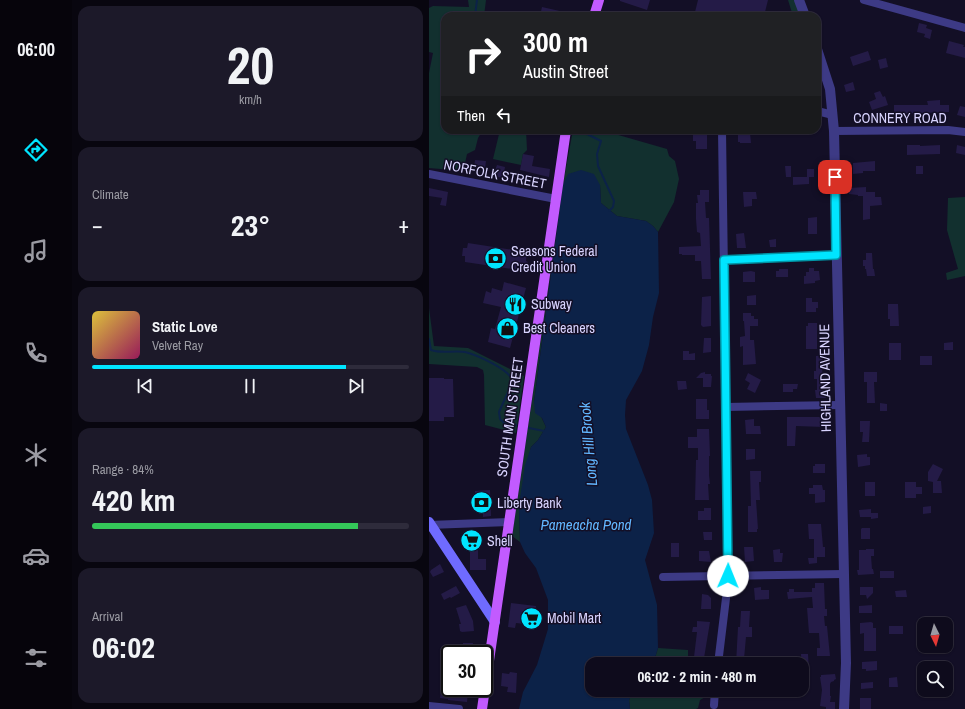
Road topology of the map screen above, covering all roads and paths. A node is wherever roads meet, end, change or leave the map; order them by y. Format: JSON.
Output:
{"nodes":[{"id":1,"x":599,"y":0,"type":"edge"},
{"id":2,"x":799,"y":0,"type":"edge"},
{"id":3,"x":864,"y":0,"type":"edge"},
{"id":4,"x":595,"y":12,"type":"edge"},
{"id":5,"x":804,"y":12,"type":"edge"},
{"id":6,"x":965,"y":28,"type":"edge"},
{"id":7,"x":821,"y":60,"type":"edge"},
{"id":8,"x":821,"y":112,"type":"edge"},
{"id":9,"x":833,"y":115,"type":"junction"},
{"id":10,"x":834,"y":131,"type":"junction"},
{"id":11,"x":965,"y":132,"type":"edge"},
{"id":12,"x":565,"y":134,"type":"edge"},
{"id":13,"x":722,"y":134,"type":"edge"},
{"id":14,"x":429,"y":174,"type":"edge"},
{"id":15,"x":556,"y":199,"type":"junction"},
{"id":16,"x":836,"y":255,"type":"junction"},
{"id":17,"x":724,"y":260,"type":"junction"},
{"id":18,"x":839,"y":405,"type":"junction"},
{"id":19,"x":726,"y":407,"type":"junction"},
{"id":20,"x":509,"y":522,"type":"junction"},
{"id":21,"x":429,"y":524,"type":"edge"},
{"id":22,"x":844,"y":574,"type":"junction"},
{"id":23,"x":728,"y":576,"type":"junction"},
{"id":24,"x":663,"y":577,"type":"dead end"},
{"id":25,"x":495,"y":622,"type":"junction"},
{"id":26,"x":719,"y":657,"type":"edge"},
{"id":27,"x":715,"y":697,"type":"edge"},
{"id":28,"x":714,"y":705,"type":"dead end"},
{"id":29,"x":429,"y":706,"type":"edge"},
{"id":30,"x":459,"y":709,"type":"edge"},
{"id":31,"x":482,"y":709,"type":"edge"},
{"id":32,"x":844,"y":709,"type":"edge"}],
"edges":[{"from":1,"to":4,"type":"main road"},
{"from":2,"to":5,"type":"street"},
{"from":3,"to":6,"type":"street"},
{"from":7,"to":9,"type":"street","name":"HIGHLAND AVENUE"},
{"from":8,"to":9,"type":"street"},
{"from":9,"to":10,"type":"street","name":"HIGHLAND AVENUE"},
{"from":10,"to":11,"type":"street","name":"CONNERY ROAD"},
{"from":10,"to":16,"type":"street","name":"HIGHLAND AVENUE"},
{"from":12,"to":15,"type":"main road","name":"SOUTH MAIN STREET"},
{"from":13,"to":17,"type":"street"},
{"from":14,"to":15,"type":"street","name":"NORFOLK STREET"},
{"from":15,"to":20,"type":"main road","name":"SOUTH MAIN STREET"},
{"from":16,"to":17,"type":"street"},
{"from":16,"to":18,"type":"street","name":"HIGHLAND AVENUE"},
{"from":17,"to":19,"type":"street"},
{"from":18,"to":19,"type":"street"},
{"from":18,"to":22,"type":"street","name":"HIGHLAND AVENUE"},
{"from":19,"to":23,"type":"street"},
{"from":20,"to":21,"type":"street"},
{"from":20,"to":25,"type":"main road","name":"SOUTH MAIN STREET"},
{"from":21,"to":25,"type":"main road"},
{"from":22,"to":23,"type":"street"},
{"from":22,"to":32,"type":"street","name":"HIGHLAND AVENUE"},
{"from":23,"to":24,"type":"street"},
{"from":23,"to":26,"type":"street"},
{"from":25,"to":31,"type":"main road","name":"SOUTH MAIN STREET"},
{"from":27,"to":28,"type":"street"},
{"from":29,"to":30,"type":"street"}]}
